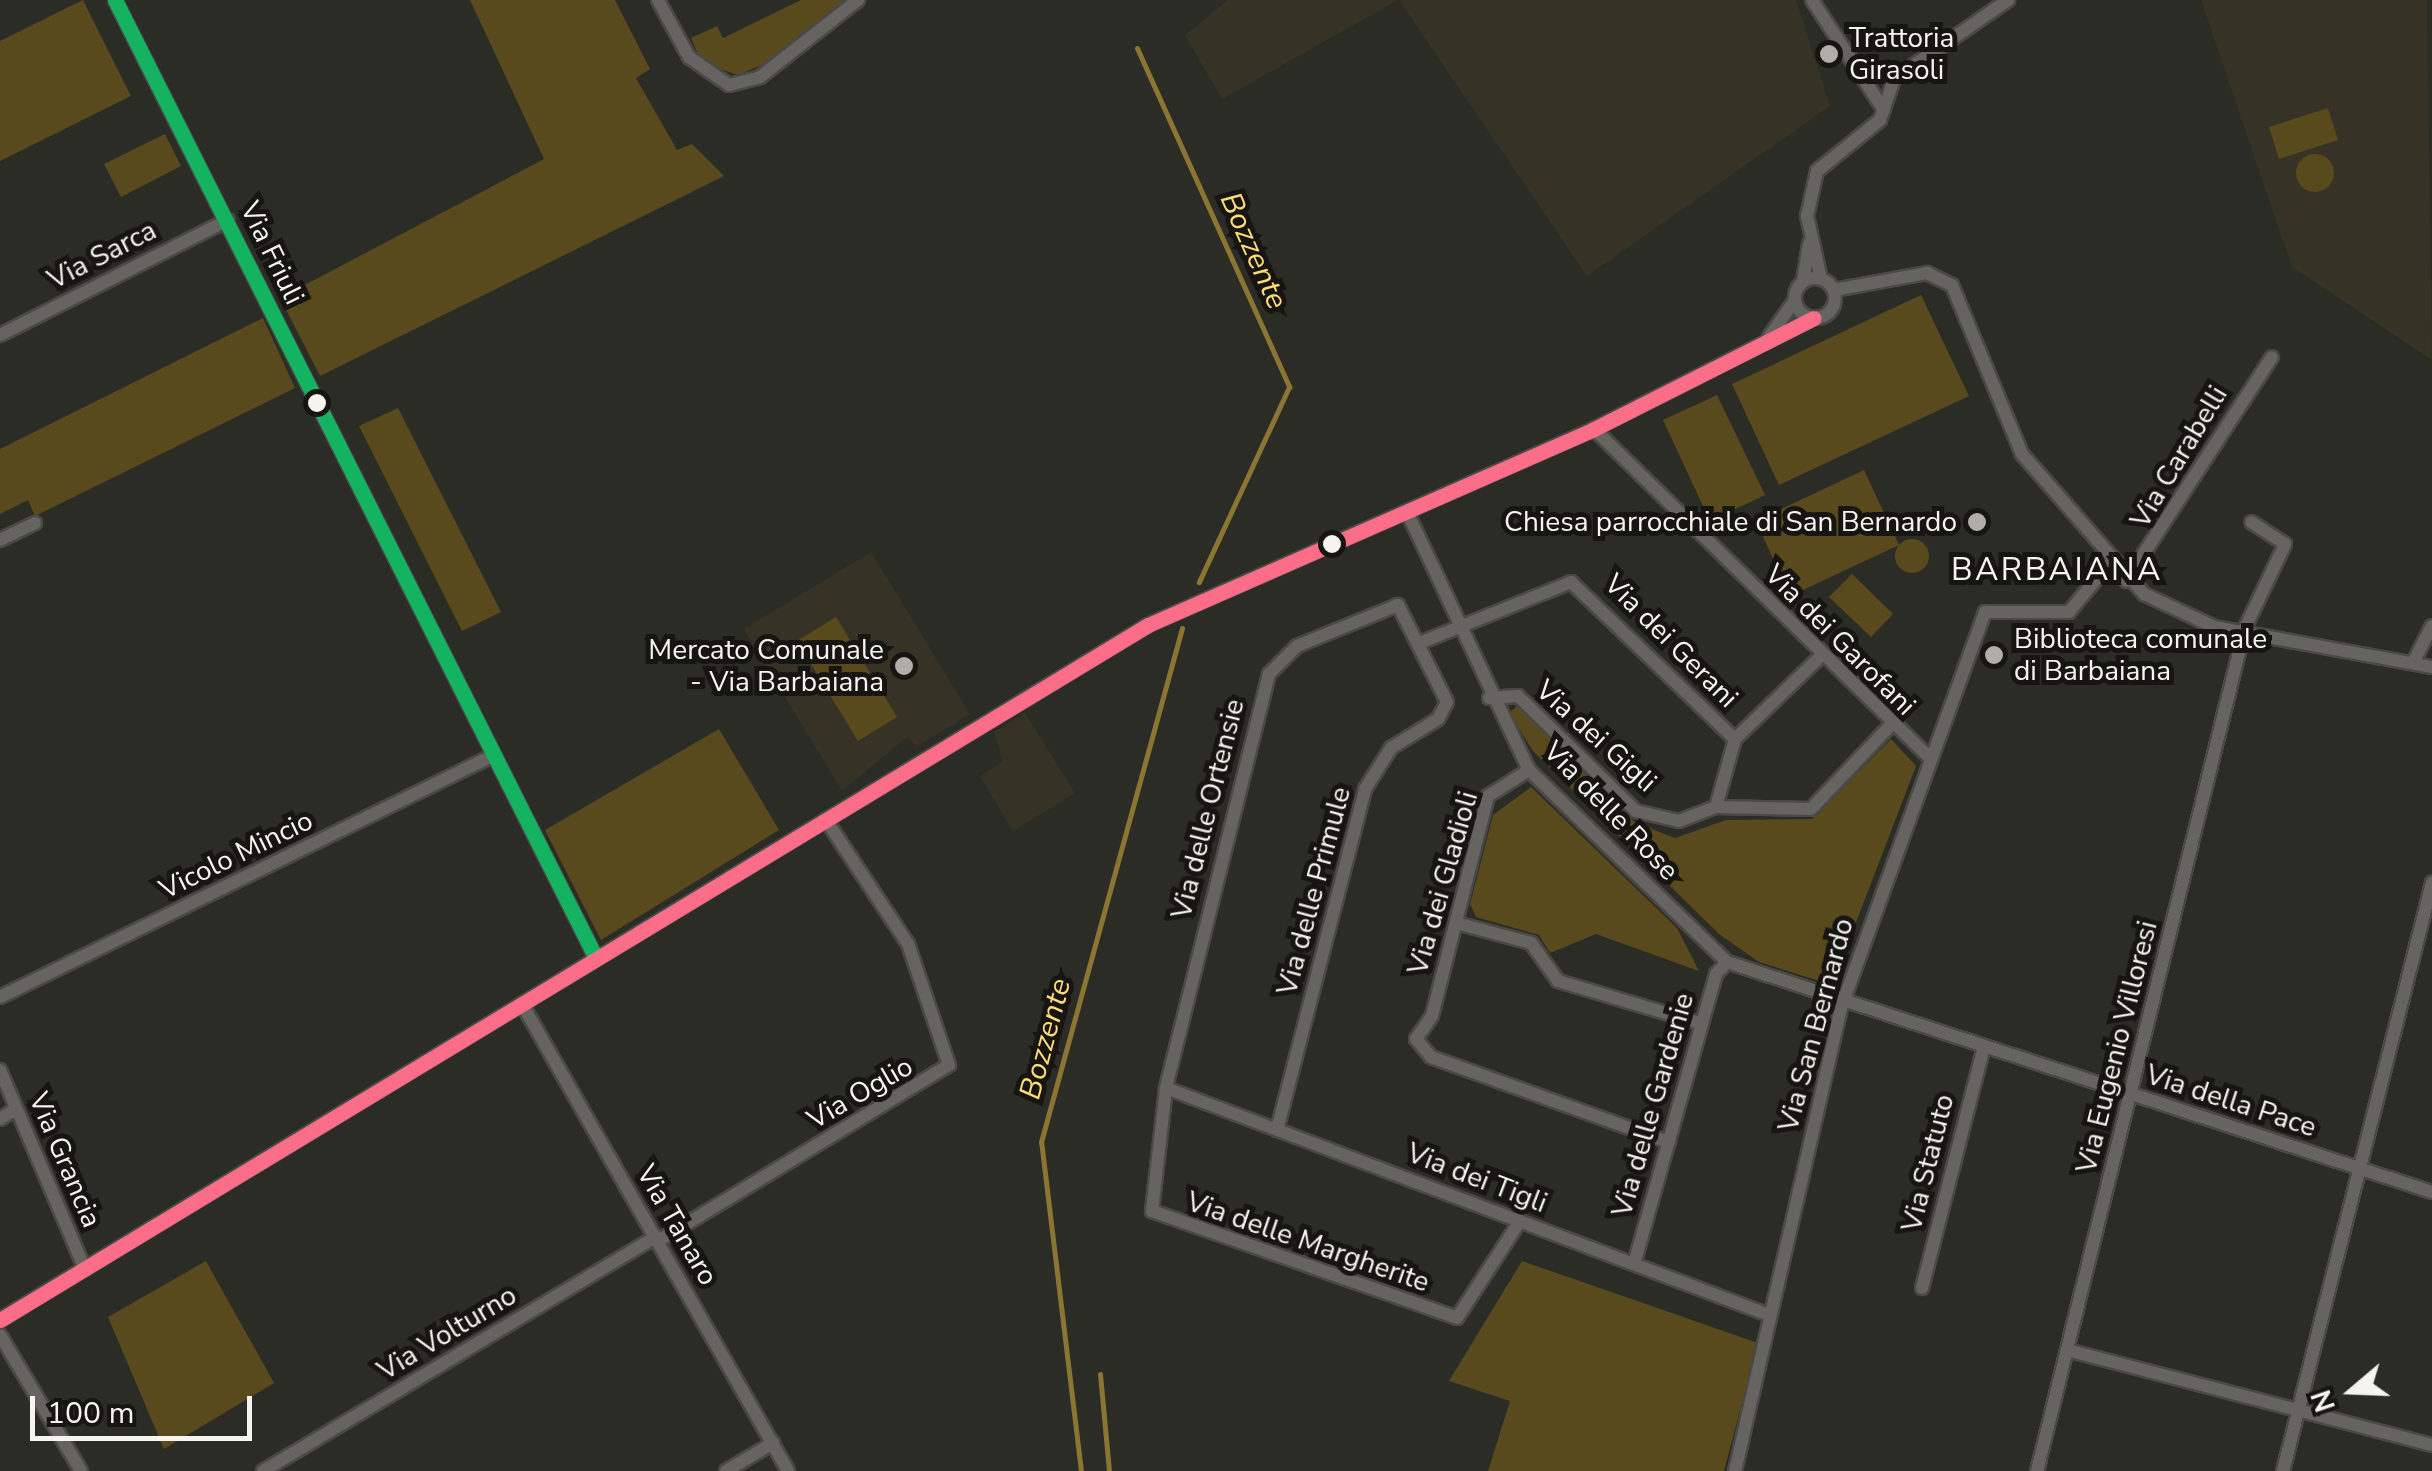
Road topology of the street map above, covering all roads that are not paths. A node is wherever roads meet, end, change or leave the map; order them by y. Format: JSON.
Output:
{"nodes":[{"id":1,"x":115,"y":0,"type":"edge"},
{"id":2,"x":658,"y":0,"type":"edge"},
{"id":3,"x":858,"y":0,"type":"edge"},
{"id":4,"x":1812,"y":0,"type":"edge"},
{"id":5,"x":2008,"y":0,"type":"edge"},
{"id":6,"x":1894,"y":79,"type":"junction"},
{"id":7,"x":1871,"y":83,"type":"junction"},
{"id":8,"x":1884,"y":110,"type":"junction"},
{"id":9,"x":228,"y":220,"type":"junction"},
{"id":10,"x":1810,"y":243,"type":"junction"},
{"id":11,"x":1821,"y":279,"type":"junction"},
{"id":12,"x":1803,"y":282,"type":"junction"},
{"id":13,"x":1834,"y":290,"type":"junction"},
{"id":14,"x":1796,"y":300,"type":"junction"},
{"id":15,"x":1814,"y":318,"type":"junction"},
{"id":16,"x":0,"y":335,"type":"edge"},
{"id":17,"x":1767,"y":339,"type":"junction"},
{"id":18,"x":2272,"y":357,"type":"dead end"},
{"id":19,"x":1594,"y":429,"type":"junction"},
{"id":20,"x":1406,"y":512,"type":"junction"},
{"id":21,"x":2251,"y":522,"type":"dead end"},
{"id":22,"x":34,"y":523,"type":"dead end"},
{"id":23,"x":0,"y":540,"type":"edge"},
{"id":24,"x":2109,"y":564,"type":"junction"},
{"id":25,"x":2126,"y":580,"type":"junction"},
{"id":26,"x":1458,"y":625,"type":"junction"},
{"id":27,"x":2432,"y":626,"type":"edge"},
{"id":28,"x":2244,"y":634,"type":"junction"},
{"id":29,"x":1422,"y":642,"type":"junction"},
{"id":30,"x":1820,"y":657,"type":"junction"},
{"id":31,"x":2414,"y":661,"type":"junction"},
{"id":32,"x":2432,"y":667,"type":"edge"},
{"id":33,"x":1489,"y":698,"type":"junction"},
{"id":34,"x":1888,"y":727,"type":"junction"},
{"id":35,"x":1735,"y":740,"type":"junction"},
{"id":36,"x":494,"y":755,"type":"junction"},
{"id":37,"x":1928,"y":756,"type":"junction"},
{"id":38,"x":1530,"y":770,"type":"junction"},
{"id":39,"x":1716,"y":807,"type":"junction"},
{"id":40,"x":826,"y":820,"type":"junction"},
{"id":41,"x":2432,"y":882,"type":"edge"},
{"id":42,"x":1456,"y":923,"type":"junction"},
{"id":43,"x":2426,"y":932,"type":"edge"},
{"id":44,"x":596,"y":958,"type":"junction"},
{"id":45,"x":1726,"y":962,"type":"junction"},
{"id":46,"x":0,"y":998,"type":"edge"},
{"id":47,"x":522,"y":1004,"type":"junction"},
{"id":48,"x":1842,"y":1005,"type":"junction"},
{"id":49,"x":1702,"y":1024,"type":"junction"},
{"id":50,"x":1983,"y":1051,"type":"junction"},
{"id":51,"x":0,"y":1070,"type":"edge"},
{"id":52,"x":1166,"y":1088,"type":"junction"},
{"id":53,"x":2132,"y":1095,"type":"junction"},
{"id":54,"x":16,"y":1109,"type":"junction"},
{"id":55,"x":0,"y":1119,"type":"edge"},
{"id":56,"x":1277,"y":1130,"type":"junction"},
{"id":57,"x":1668,"y":1142,"type":"junction"},
{"id":58,"x":2358,"y":1168,"type":"junction"},
{"id":59,"x":2432,"y":1192,"type":"edge"},
{"id":60,"x":1520,"y":1221,"type":"junction"},
{"id":61,"x":657,"y":1239,"type":"junction"},
{"id":62,"x":1634,"y":1264,"type":"junction"},
{"id":63,"x":85,"y":1268,"type":"junction"},
{"id":64,"x":1922,"y":1288,"type":"dead end"},
{"id":65,"x":1770,"y":1315,"type":"junction"},
{"id":66,"x":0,"y":1320,"type":"edge"},
{"id":67,"x":0,"y":1335,"type":"edge"},
{"id":68,"x":2067,"y":1350,"type":"junction"},
{"id":69,"x":2300,"y":1411,"type":"junction"},
{"id":70,"x":773,"y":1444,"type":"junction"},
{"id":71,"x":2432,"y":1446,"type":"edge"},
{"id":72,"x":82,"y":1471,"type":"edge"},
{"id":73,"x":263,"y":1471,"type":"edge"},
{"id":74,"x":726,"y":1471,"type":"edge"},
{"id":75,"x":788,"y":1471,"type":"edge"},
{"id":76,"x":1735,"y":1471,"type":"edge"},
{"id":77,"x":2037,"y":1471,"type":"edge"},
{"id":78,"x":2284,"y":1471,"type":"edge"}],
"edges":[{"from":1,"to":9,"type":"street","name":"Via Friuli"},
{"from":2,"to":3,"type":"street"},
{"from":4,"to":7,"type":"street"},
{"from":5,"to":6,"type":"street"},
{"from":6,"to":7,"type":"street"},
{"from":6,"to":8,"type":"street"},
{"from":7,"to":8,"type":"street"},
{"from":8,"to":10,"type":"street"},
{"from":9,"to":16,"type":"street","name":"Via Sarca"},
{"from":9,"to":36,"type":"street","name":"Via Friuli"},
{"from":10,"to":11,"type":"street"},
{"from":10,"to":12,"type":"street"},
{"from":11,"to":12,"type":"street"},
{"from":11,"to":13,"type":"street"},
{"from":12,"to":14,"type":"street"},
{"from":13,"to":15,"type":"street"},
{"from":13,"to":24,"type":"street"},
{"from":14,"to":15,"type":"street"},
{"from":14,"to":17,"type":"street"},
{"from":15,"to":17,"type":"street"},
{"from":17,"to":19,"type":"street"},
{"from":18,"to":25,"type":"street","name":"Via Carabelli"},
{"from":19,"to":20,"type":"street"},
{"from":19,"to":30,"type":"street","name":"Via dei Garofani"},
{"from":20,"to":26,"type":"street","name":"Via delle Rose"},
{"from":20,"to":40,"type":"street"},
{"from":21,"to":28,"type":"street","name":"Via Eugenio Villoresi"},
{"from":22,"to":23,"type":"street"},
{"from":24,"to":25,"type":"street"},
{"from":24,"to":37,"type":"street","name":"Via San Bernardo"},
{"from":25,"to":28,"type":"street"},
{"from":26,"to":29,"type":"street"},
{"from":26,"to":33,"type":"street","name":"Via delle Rose"},
{"from":26,"to":35,"type":"street","name":"Via dei Gerani"},
{"from":27,"to":31,"type":"street"},
{"from":28,"to":31,"type":"street"},
{"from":28,"to":53,"type":"street","name":"Via Eugenio Villoresi"},
{"from":29,"to":52,"type":"street","name":"Via delle Ortensie"},
{"from":29,"to":56,"type":"street","name":"Via delle Primule"},
{"from":30,"to":34,"type":"street","name":"Via dei Garofani"},
{"from":30,"to":35,"type":"street"},
{"from":31,"to":32,"type":"street"},
{"from":33,"to":38,"type":"street","name":"Via delle Rose"},
{"from":33,"to":39,"type":"street","name":"Via dei Gigli"},
{"from":34,"to":37,"type":"street","name":"Via dei Garofani"},
{"from":34,"to":39,"type":"street","name":"Via dei Gigli"},
{"from":35,"to":39,"type":"street"},
{"from":36,"to":44,"type":"street","name":"Via Friuli"},
{"from":36,"to":46,"type":"street","name":"Vicolo Mincio"},
{"from":37,"to":48,"type":"street","name":"Via San Bernardo"},
{"from":38,"to":42,"type":"street","name":"Via dei Gladioli"},
{"from":38,"to":45,"type":"street","name":"Via delle Rose"},
{"from":40,"to":44,"type":"street"},
{"from":40,"to":61,"type":"street","name":"Via Oglio"},
{"from":41,"to":43,"type":"street"},
{"from":42,"to":49,"type":"street"},
{"from":42,"to":57,"type":"street","name":"Via dei Gladioli"},
{"from":43,"to":58,"type":"street"},
{"from":44,"to":47,"type":"street"},
{"from":45,"to":48,"type":"street","name":"Via delle Rose"},
{"from":45,"to":49,"type":"street","name":"Via delle Gardenie"},
{"from":47,"to":61,"type":"street","name":"Via Tanaro"},
{"from":47,"to":63,"type":"street"},
{"from":48,"to":50,"type":"street","name":"Via della Pace"},
{"from":48,"to":65,"type":"street","name":"Via San Bernardo"},
{"from":49,"to":57,"type":"street","name":"Via delle Gardenie"},
{"from":50,"to":53,"type":"street","name":"Via della Pace"},
{"from":50,"to":64,"type":"street","name":"Via Statuto"},
{"from":51,"to":54,"type":"street","name":"Via Grancia"},
{"from":52,"to":56,"type":"street","name":"Via dei Tigli"},
{"from":52,"to":60,"type":"street","name":"Via delle Margherite"},
{"from":53,"to":58,"type":"street","name":"Via della Pace"},
{"from":53,"to":68,"type":"street","name":"Via Eugenio Villoresi"},
{"from":54,"to":55,"type":"street"},
{"from":54,"to":63,"type":"street","name":"Via Grancia"},
{"from":56,"to":60,"type":"street","name":"Via dei Tigli"},
{"from":57,"to":62,"type":"street","name":"Via delle Gardenie"},
{"from":58,"to":59,"type":"street","name":"Via della Pace"},
{"from":58,"to":69,"type":"street"},
{"from":60,"to":62,"type":"street","name":"Via dei Tigli"},
{"from":61,"to":70,"type":"street","name":"Via Tanaro"},
{"from":61,"to":73,"type":"street","name":"Via Volturno"},
{"from":62,"to":65,"type":"street","name":"Via dei Tigli"},
{"from":63,"to":66,"type":"street"},
{"from":65,"to":76,"type":"street","name":"Via San Bernardo"},
{"from":67,"to":72,"type":"street"},
{"from":68,"to":69,"type":"street"},
{"from":68,"to":77,"type":"street","name":"Via Eugenio Villoresi"},
{"from":69,"to":71,"type":"street"},
{"from":69,"to":78,"type":"street"},
{"from":70,"to":74,"type":"street"},
{"from":70,"to":75,"type":"street","name":"Via Tanaro"}]}
